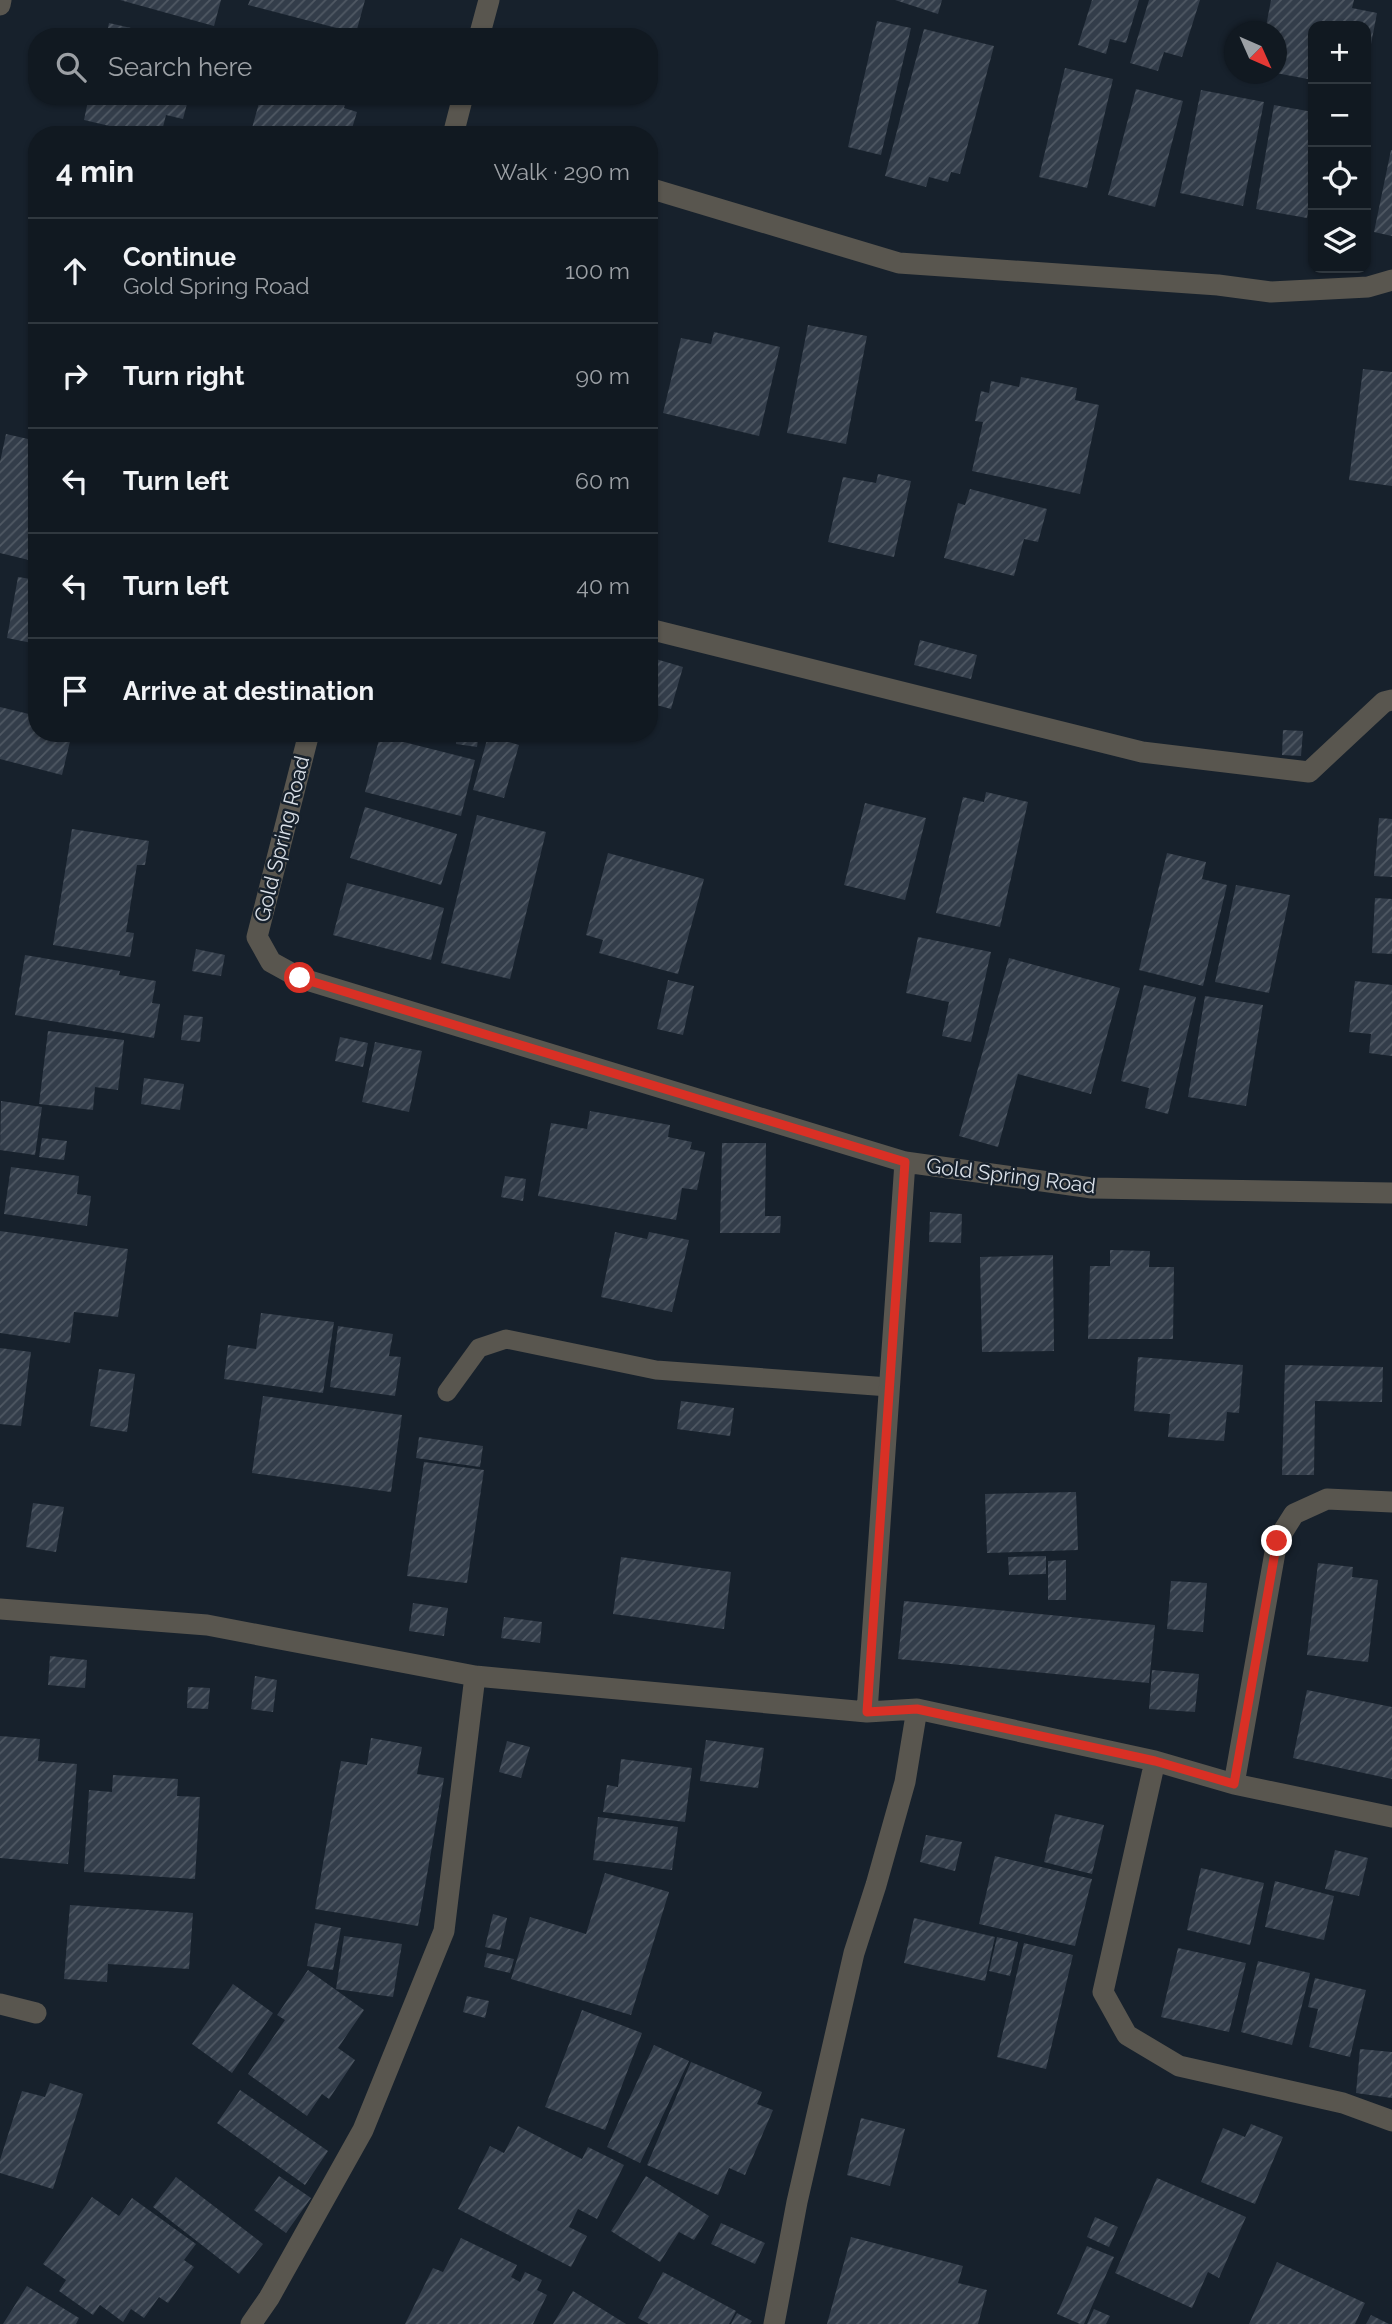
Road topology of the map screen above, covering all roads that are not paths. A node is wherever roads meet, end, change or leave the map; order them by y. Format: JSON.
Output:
{"nodes":[{"id":1,"x":489,"y":0,"type":"edge"},
{"id":2,"x":481,"y":28,"type":"edge"},
{"id":3,"x":462,"y":105,"type":"edge"},
{"id":4,"x":461,"y":126,"type":"edge"},
{"id":5,"x":658,"y":191,"type":"edge"},
{"id":6,"x":1392,"y":280,"type":"edge"},
{"id":7,"x":658,"y":631,"type":"edge"},
{"id":8,"x":1392,"y":699,"type":"edge"},
{"id":9,"x":307,"y":742,"type":"edge"},
{"id":10,"x":905,"y":1162,"type":"junction"},
{"id":11,"x":1392,"y":1193,"type":"edge"},
{"id":12,"x":889,"y":1387,"type":"junction"},
{"id":13,"x":447,"y":1392,"type":"dead end"},
{"id":14,"x":1392,"y":1502,"type":"edge"},
{"id":15,"x":0,"y":1609,"type":"edge"},
{"id":16,"x":475,"y":1676,"type":"junction"},
{"id":17,"x":917,"y":1709,"type":"junction"},
{"id":18,"x":867,"y":1712,"type":"junction"},
{"id":19,"x":1155,"y":1761,"type":"junction"},
{"id":20,"x":1234,"y":1784,"type":"junction"},
{"id":21,"x":1392,"y":1817,"type":"edge"},
{"id":22,"x":0,"y":2004,"type":"edge"},
{"id":23,"x":36,"y":2013,"type":"dead end"},
{"id":24,"x":1392,"y":2121,"type":"edge"},
{"id":25,"x":251,"y":2324,"type":"edge"},
{"id":26,"x":774,"y":2324,"type":"edge"}],
"edges":[{"from":1,"to":2,"type":"street"},
{"from":3,"to":4,"type":"street"},
{"from":5,"to":6,"type":"street"},
{"from":7,"to":8,"type":"street"},
{"from":9,"to":10,"type":"street","name":"Gold Spring Road"},
{"from":10,"to":11,"type":"street","name":"Gold Spring Road"},
{"from":10,"to":12,"type":"street"},
{"from":12,"to":13,"type":"lane"},
{"from":12,"to":18,"type":"street"},
{"from":14,"to":20,"type":"street"},
{"from":15,"to":16,"type":"street"},
{"from":16,"to":18,"type":"street"},
{"from":16,"to":25,"type":"street"},
{"from":17,"to":18,"type":"street"},
{"from":17,"to":19,"type":"street"},
{"from":17,"to":26,"type":"street"},
{"from":19,"to":20,"type":"street"},
{"from":19,"to":24,"type":"street"},
{"from":20,"to":21,"type":"street"},
{"from":22,"to":23,"type":"street"}]}
